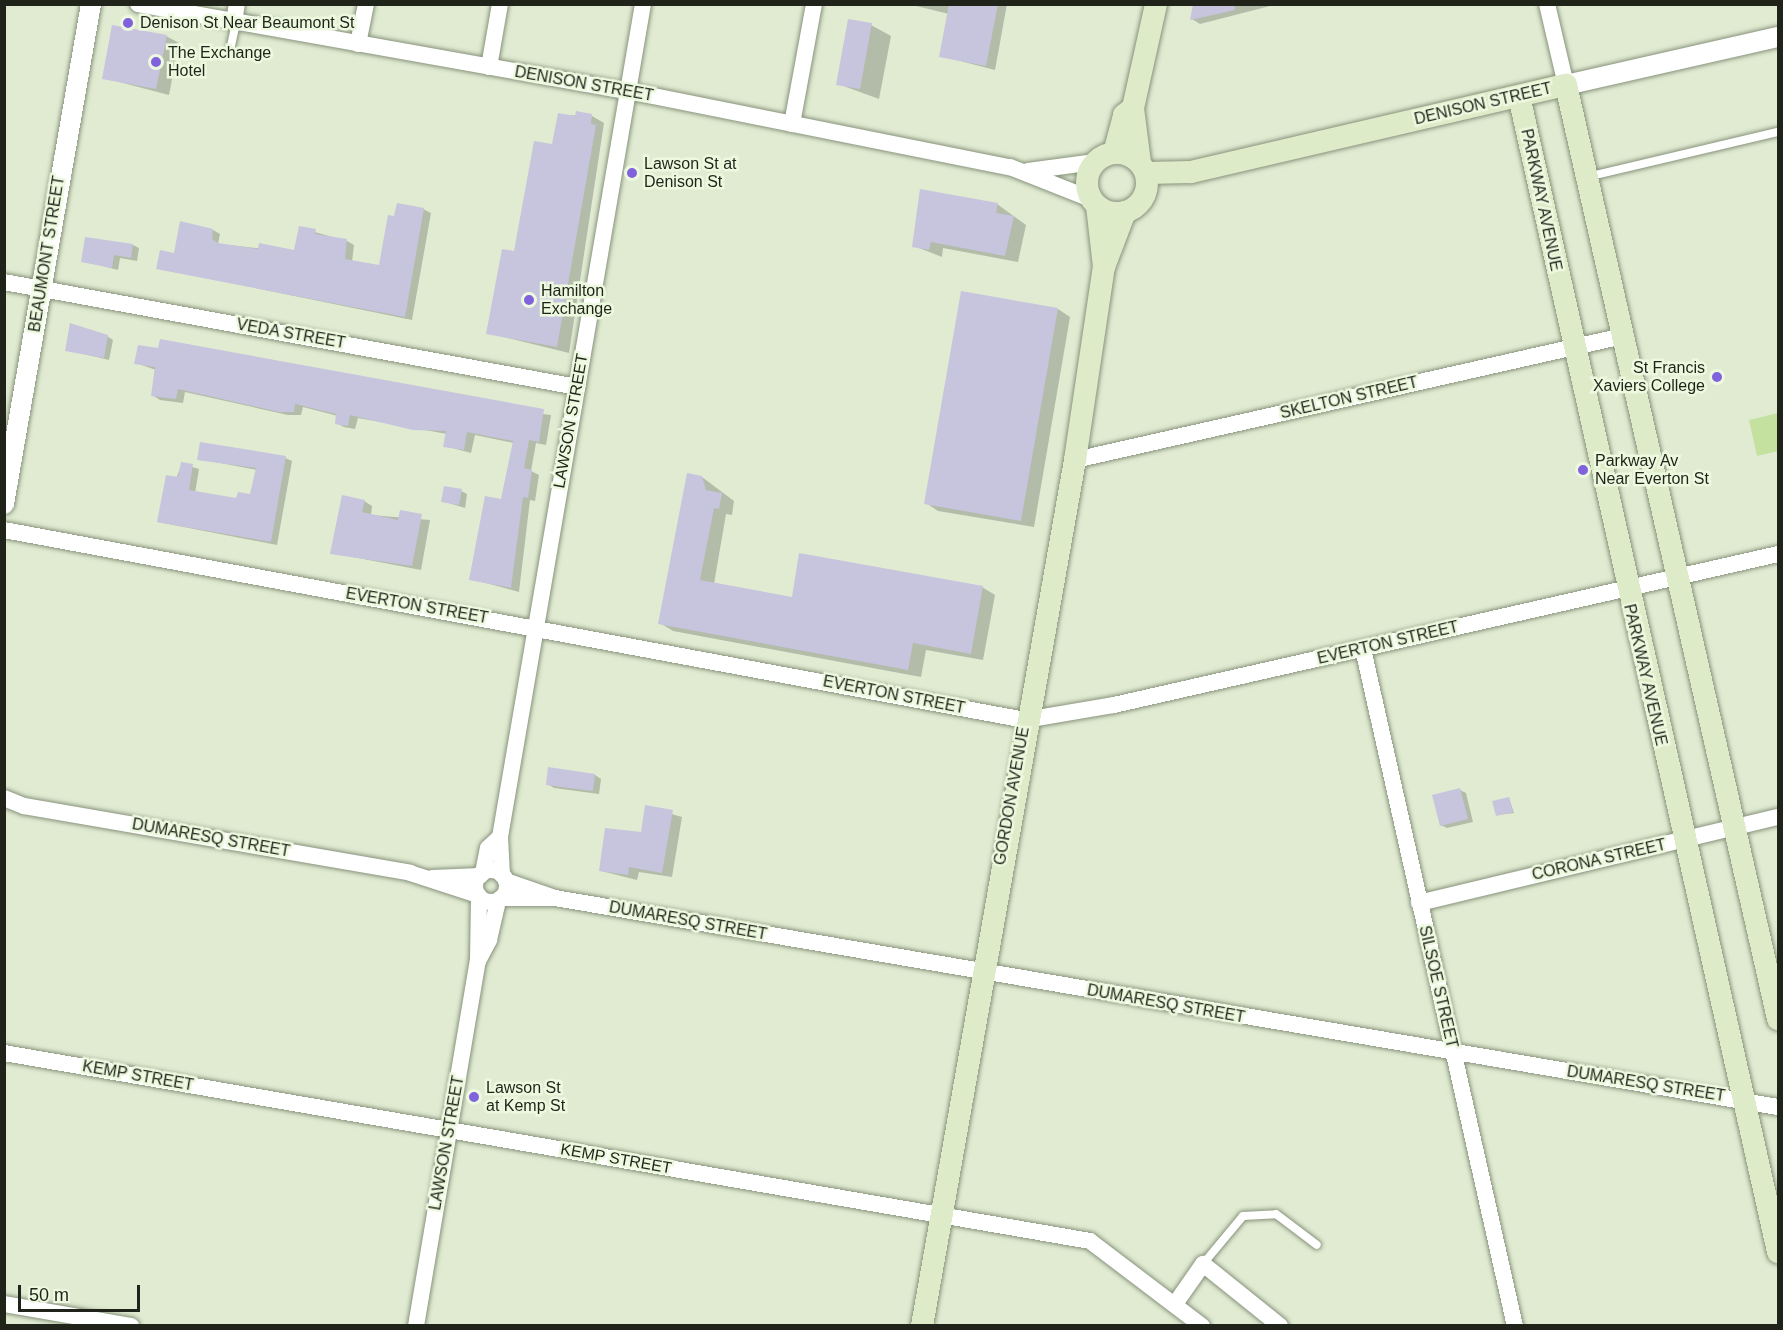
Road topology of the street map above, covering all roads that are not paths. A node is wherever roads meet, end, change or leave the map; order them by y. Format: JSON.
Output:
{"nodes":[{"id":1,"x":91,"y":4,"type":"edge"},
{"id":2,"x":138,"y":4,"type":"edge"},
{"id":3,"x":237,"y":4,"type":"edge"},
{"id":4,"x":366,"y":4,"type":"edge"},
{"id":5,"x":501,"y":4,"type":"edge"},
{"id":6,"x":643,"y":4,"type":"edge"},
{"id":7,"x":813,"y":4,"type":"edge"},
{"id":8,"x":1547,"y":4,"type":"edge"},
{"id":9,"x":1155,"y":6,"type":"edge"},
{"id":10,"x":235,"y":22,"type":"junction"},
{"id":11,"x":1779,"y":37,"type":"edge"},
{"id":12,"x":358,"y":44,"type":"junction"},
{"id":13,"x":231,"y":46,"type":"dead end"},
{"id":14,"x":489,"y":67,"type":"junction"},
{"id":15,"x":1566,"y":85,"type":"junction"},
{"id":16,"x":628,"y":91,"type":"junction"},
{"id":17,"x":1519,"y":96,"type":"junction"},
{"id":18,"x":1134,"y":108,"type":"junction"},
{"id":19,"x":792,"y":124,"type":"junction"},
{"id":20,"x":1779,"y":132,"type":"edge"},
{"id":21,"x":1104,"y":157,"type":"junction"},
{"id":22,"x":1143,"y":168,"type":"junction"},
{"id":23,"x":1028,"y":171,"type":"junction"},
{"id":24,"x":1187,"y":173,"type":"junction"},
{"id":25,"x":1587,"y":177,"type":"junction"},
{"id":26,"x":1145,"y":196,"type":"junction"},
{"id":27,"x":1094,"y":203,"type":"junction"},
{"id":28,"x":1125,"y":212,"type":"junction"},
{"id":29,"x":1104,"y":267,"type":"junction"},
{"id":30,"x":4,"y":282,"type":"edge"},
{"id":31,"x":42,"y":288,"type":"junction"},
{"id":32,"x":1623,"y":336,"type":"junction"},
{"id":33,"x":1573,"y":348,"type":"junction"},
{"id":34,"x":577,"y":387,"type":"junction"},
{"id":35,"x":1075,"y":460,"type":"junction"},
{"id":36,"x":4,"y":504,"type":"edge"},
{"id":37,"x":4,"y":530,"type":"edge"},
{"id":38,"x":1779,"y":554,"type":"edge"},
{"id":39,"x":1679,"y":577,"type":"junction"},
{"id":40,"x":1626,"y":588,"type":"junction"},
{"id":41,"x":536,"y":628,"type":"junction"},
{"id":42,"x":1363,"y":649,"type":"junction"},
{"id":43,"x":1025,"y":720,"type":"junction"},
{"id":44,"x":4,"y":798,"type":"edge"},
{"id":45,"x":24,"y":806,"type":"junction"},
{"id":46,"x":4,"y":808,"type":"edge"},
{"id":47,"x":1779,"y":817,"type":"edge"},
{"id":48,"x":1734,"y":828,"type":"junction"},
{"id":49,"x":500,"y":837,"type":"junction"},
{"id":50,"x":1683,"y":840,"type":"junction"},
{"id":51,"x":481,"y":874,"type":"junction"},
{"id":52,"x":432,"y":878,"type":"junction"},
{"id":53,"x":504,"y":878,"type":"junction"},
{"id":54,"x":478,"y":895,"type":"junction"},
{"id":55,"x":555,"y":898,"type":"junction"},
{"id":56,"x":500,"y":899,"type":"junction"},
{"id":57,"x":1419,"y":903,"type":"junction"},
{"id":58,"x":478,"y":961,"type":"junction"},
{"id":59,"x":982,"y":972,"type":"junction"},
{"id":60,"x":1779,"y":1019,"type":"edge"},
{"id":61,"x":4,"y":1053,"type":"edge"},
{"id":62,"x":1453,"y":1053,"type":"junction"},
{"id":63,"x":1743,"y":1100,"type":"junction"},
{"id":64,"x":1779,"y":1107,"type":"edge"},
{"id":65,"x":448,"y":1131,"type":"junction"},
{"id":66,"x":942,"y":1214,"type":"junction"},
{"id":67,"x":1317,"y":1245,"type":"dead end"},
{"id":68,"x":1779,"y":1252,"type":"edge"},
{"id":69,"x":1203,"y":1264,"type":"junction"},
{"id":70,"x":4,"y":1304,"type":"edge"},
{"id":71,"x":1175,"y":1304,"type":"junction"},
{"id":72,"x":131,"y":1326,"type":"edge"},
{"id":73,"x":416,"y":1326,"type":"edge"},
{"id":74,"x":922,"y":1326,"type":"edge"},
{"id":75,"x":1202,"y":1326,"type":"edge"},
{"id":76,"x":1280,"y":1326,"type":"edge"},
{"id":77,"x":1515,"y":1326,"type":"edge"}],
"edges":[{"from":1,"to":31,"type":"street","name":"BEAUMONT STREET"},
{"from":2,"to":10,"type":"street","name":"DENISON STREET"},
{"from":3,"to":10,"type":"street"},
{"from":4,"to":12,"type":"street"},
{"from":5,"to":14,"type":"street"},
{"from":6,"to":16,"type":"street","name":"LAWSON STREET"},
{"from":7,"to":19,"type":"street"},
{"from":8,"to":15,"type":"street"},
{"from":9,"to":18,"type":"main road"},
{"from":10,"to":12,"type":"street","name":"DENISON STREET"},
{"from":10,"to":13,"type":"lane"},
{"from":11,"to":15,"type":"street","name":"DENISON STREET"},
{"from":12,"to":14,"type":"street","name":"DENISON STREET"},
{"from":14,"to":16,"type":"street","name":"DENISON STREET"},
{"from":15,"to":17,"type":"main road","name":"DENISON STREET"},
{"from":15,"to":25,"type":"main road"},
{"from":16,"to":19,"type":"street","name":"DENISON STREET"},
{"from":16,"to":34,"type":"street","name":"LAWSON STREET"},
{"from":17,"to":24,"type":"main road","name":"DENISON STREET"},
{"from":17,"to":33,"type":"main road","name":"PARKWAY AVENUE"},
{"from":18,"to":21,"type":"main road"},
{"from":18,"to":22,"type":"main road"},
{"from":19,"to":23,"type":"street","name":"DENISON STREET"},
{"from":20,"to":25,"type":"lane"},
{"from":21,"to":22,"type":"main road"},
{"from":21,"to":23,"type":"street","name":"DENISON STREET"},
{"from":21,"to":27,"type":"main road"},
{"from":22,"to":24,"type":"main road","name":"DENISON STREET"},
{"from":22,"to":26,"type":"main road"},
{"from":23,"to":27,"type":"street","name":"DENISON STREET"},
{"from":24,"to":26,"type":"main road","name":"DENISON STREET"},
{"from":25,"to":32,"type":"main road"},
{"from":26,"to":28,"type":"main road"},
{"from":27,"to":28,"type":"main road"},
{"from":27,"to":29,"type":"main road","name":"GORDON AVENUE"},
{"from":28,"to":29,"type":"main road","name":"GORDON AVENUE"},
{"from":29,"to":35,"type":"main road","name":"GORDON AVENUE"},
{"from":30,"to":31,"type":"street","name":"VEDA STREET"},
{"from":31,"to":34,"type":"street","name":"VEDA STREET"},
{"from":31,"to":36,"type":"street","name":"BEAUMONT STREET"},
{"from":32,"to":33,"type":"street","name":"SKELTON STREET"},
{"from":32,"to":39,"type":"main road"},
{"from":33,"to":35,"type":"street","name":"SKELTON STREET"},
{"from":33,"to":40,"type":"main road","name":"PARKWAY AVENUE"},
{"from":34,"to":41,"type":"street","name":"LAWSON STREET"},
{"from":35,"to":43,"type":"main road","name":"GORDON AVENUE"},
{"from":37,"to":41,"type":"street","name":"EVERTON STREET"},
{"from":38,"to":39,"type":"street","name":"EVERTON STREET"},
{"from":39,"to":40,"type":"street","name":"EVERTON STREET"},
{"from":39,"to":48,"type":"main road"},
{"from":40,"to":42,"type":"street","name":"EVERTON STREET"},
{"from":40,"to":50,"type":"main road","name":"PARKWAY AVENUE"},
{"from":41,"to":43,"type":"street","name":"EVERTON STREET"},
{"from":41,"to":49,"type":"street","name":"LAWSON STREET"},
{"from":42,"to":43,"type":"street","name":"EVERTON STREET"},
{"from":42,"to":57,"type":"street","name":"SILSOE STREET"},
{"from":43,"to":59,"type":"main road","name":"GORDON AVENUE"},
{"from":44,"to":45,"type":"street","name":"DUMARESQ STREET"},
{"from":45,"to":46,"type":"street","name":"DUMARESQ STREET"},
{"from":45,"to":52,"type":"street","name":"DUMARESQ STREET"},
{"from":47,"to":48,"type":"street","name":"CORONA STREET"},
{"from":48,"to":50,"type":"street","name":"CORONA STREET"},
{"from":48,"to":60,"type":"main road"},
{"from":49,"to":51,"type":"street","name":"LAWSON STREET"},
{"from":49,"to":53,"type":"street","name":"LAWSON STREET"},
{"from":50,"to":57,"type":"street","name":"CORONA STREET"},
{"from":50,"to":63,"type":"main road","name":"PARKWAY AVENUE"},
{"from":51,"to":52,"type":"street","name":"DUMARESQ STREET"},
{"from":51,"to":53,"type":"street","name":"DUMARESQ STREET"},
{"from":51,"to":54,"type":"street","name":"LAWSON STREET"},
{"from":52,"to":54,"type":"street","name":"DUMARESQ STREET"},
{"from":53,"to":55,"type":"street","name":"DUMARESQ STREET"},
{"from":53,"to":56,"type":"street","name":"LAWSON STREET"},
{"from":54,"to":56,"type":"street","name":"DUMARESQ STREET"},
{"from":54,"to":58,"type":"street","name":"LAWSON STREET"},
{"from":55,"to":56,"type":"street","name":"DUMARESQ STREET"},
{"from":55,"to":59,"type":"street","name":"DUMARESQ STREET"},
{"from":56,"to":58,"type":"street","name":"LAWSON STREET"},
{"from":57,"to":62,"type":"street","name":"SILSOE STREET"},
{"from":58,"to":65,"type":"street","name":"LAWSON STREET"},
{"from":59,"to":62,"type":"street","name":"DUMARESQ STREET"},
{"from":59,"to":66,"type":"main road","name":"GORDON AVENUE"},
{"from":61,"to":65,"type":"street","name":"KEMP STREET"},
{"from":62,"to":63,"type":"street","name":"DUMARESQ STREET"},
{"from":62,"to":77,"type":"street","name":"SILSOE STREET"},
{"from":63,"to":64,"type":"street","name":"DUMARESQ STREET"},
{"from":63,"to":68,"type":"main road","name":"PARKWAY AVENUE"},
{"from":65,"to":66,"type":"street","name":"KEMP STREET"},
{"from":65,"to":73,"type":"street","name":"LAWSON STREET"},
{"from":66,"to":71,"type":"street","name":"KEMP STREET"},
{"from":66,"to":74,"type":"main road","name":"GORDON AVENUE"},
{"from":67,"to":69,"type":"lane"},
{"from":69,"to":71,"type":"street"},
{"from":69,"to":76,"type":"street"},
{"from":70,"to":72,"type":"street"},
{"from":71,"to":75,"type":"street","name":"KEMP STREET"}]}
